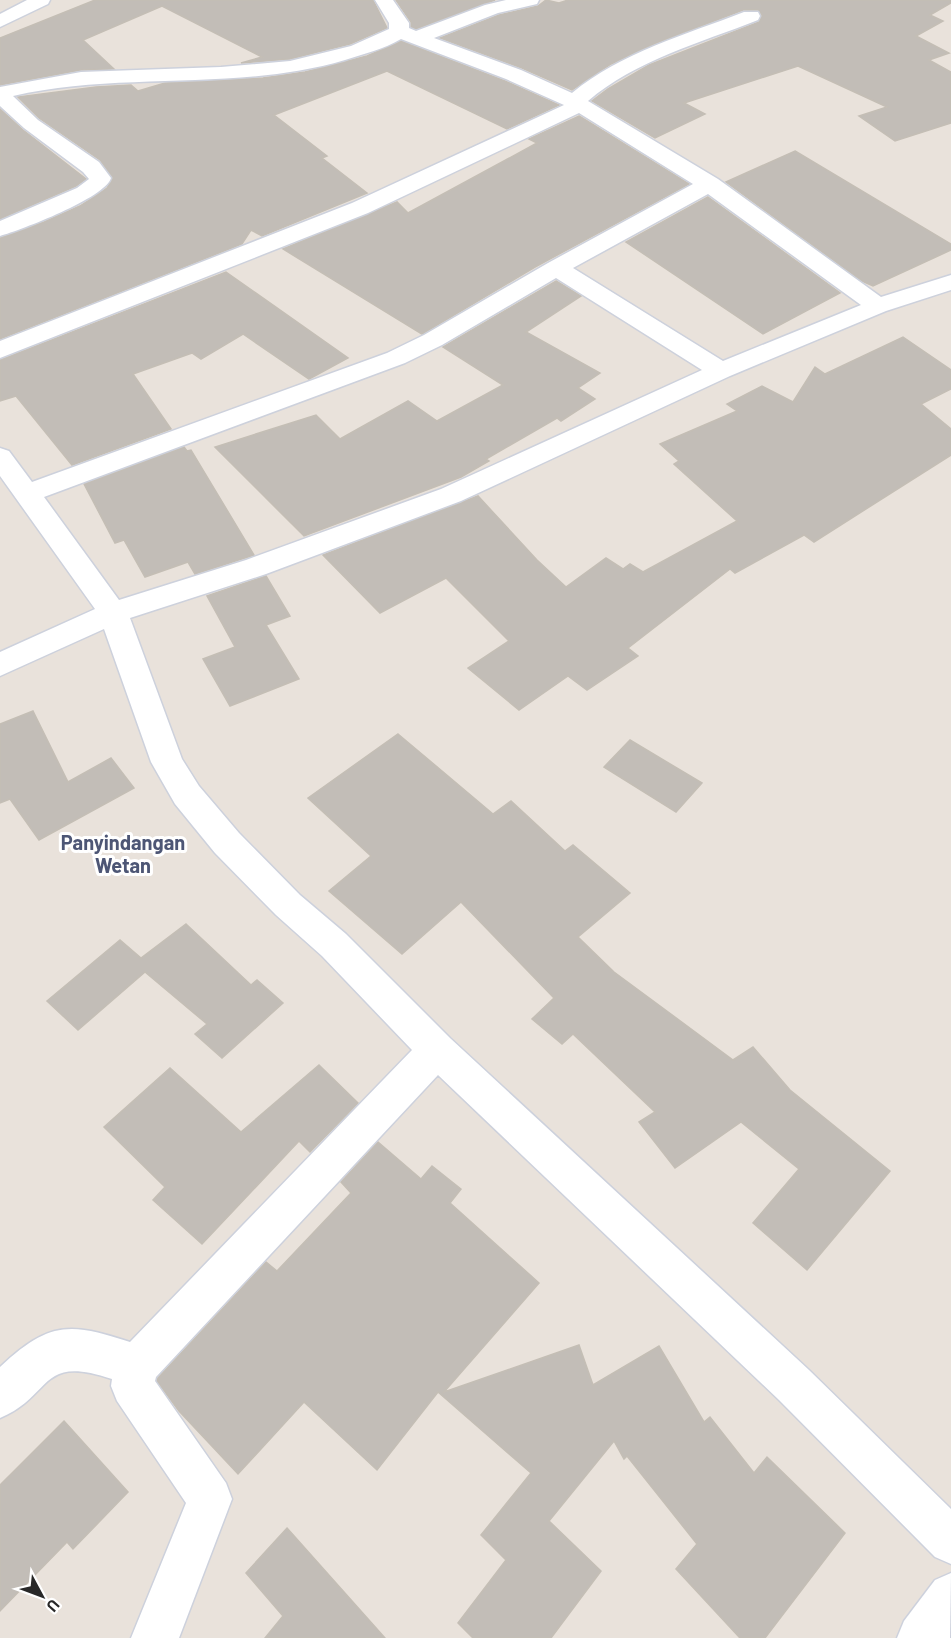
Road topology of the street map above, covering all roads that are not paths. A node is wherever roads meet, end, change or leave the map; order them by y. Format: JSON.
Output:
{"nodes":[{"id":1,"x":41,"y":0,"type":"edge"},
{"id":2,"x":384,"y":0,"type":"edge"},
{"id":3,"x":531,"y":0,"type":"edge"},
{"id":4,"x":751,"y":16,"type":"dead end"},
{"id":5,"x":0,"y":21,"type":"edge"},
{"id":6,"x":408,"y":34,"type":"junction"},
{"id":7,"x":0,"y":94,"type":"edge"},
{"id":8,"x":577,"y":104,"type":"junction"},
{"id":9,"x":710,"y":184,"type":"junction"},
{"id":10,"x":0,"y":229,"type":"edge"},
{"id":11,"x":556,"y":268,"type":"junction"},
{"id":12,"x":951,"y":282,"type":"edge"},
{"id":13,"x":878,"y":306,"type":"junction"},
{"id":14,"x":0,"y":350,"type":"edge"},
{"id":15,"x":721,"y":371,"type":"junction"},
{"id":16,"x":0,"y":457,"type":"edge"},
{"id":17,"x":26,"y":494,"type":"junction"},
{"id":18,"x":113,"y":614,"type":"junction"},
{"id":19,"x":0,"y":665,"type":"edge"},
{"id":20,"x":437,"y":1050,"type":"junction"},
{"id":21,"x":137,"y":1366,"type":"junction"},
{"id":22,"x":0,"y":1396,"type":"edge"},
{"id":23,"x":951,"y":1541,"type":"edge"},
{"id":24,"x":951,"y":1596,"type":"edge"},
{"id":25,"x":155,"y":1638,"type":"edge"},
{"id":26,"x":921,"y":1638,"type":"edge"}],
"edges":[{"from":1,"to":5,"type":"street"},
{"from":2,"to":6,"type":"street"},
{"from":3,"to":6,"type":"street"},
{"from":4,"to":8,"type":"street"},
{"from":6,"to":7,"type":"street"},
{"from":6,"to":8,"type":"street"},
{"from":7,"to":10,"type":"street"},
{"from":8,"to":9,"type":"street"},
{"from":8,"to":14,"type":"street"},
{"from":9,"to":11,"type":"street"},
{"from":9,"to":13,"type":"street"},
{"from":11,"to":15,"type":"street"},
{"from":11,"to":17,"type":"street"},
{"from":12,"to":13,"type":"street"},
{"from":13,"to":15,"type":"street"},
{"from":15,"to":18,"type":"street"},
{"from":16,"to":17,"type":"street"},
{"from":17,"to":18,"type":"street"},
{"from":18,"to":19,"type":"street"},
{"from":18,"to":20,"type":"street"},
{"from":20,"to":21,"type":"street"},
{"from":20,"to":23,"type":"street"},
{"from":21,"to":22,"type":"street"},
{"from":21,"to":25,"type":"street"},
{"from":24,"to":26,"type":"street"}]}
